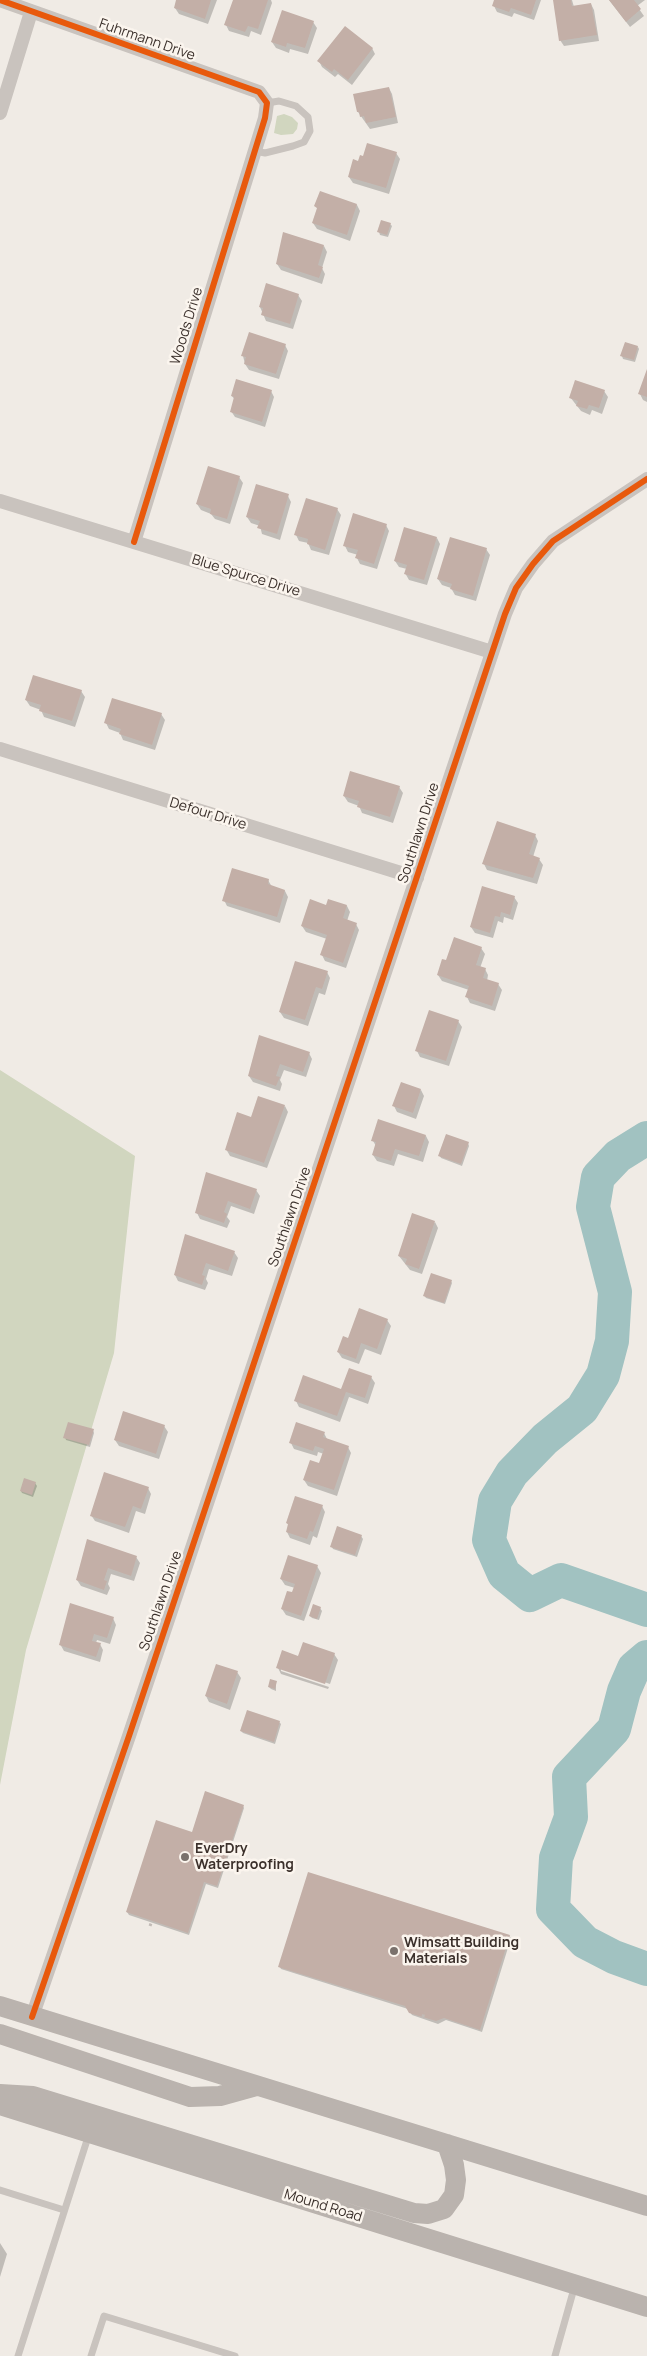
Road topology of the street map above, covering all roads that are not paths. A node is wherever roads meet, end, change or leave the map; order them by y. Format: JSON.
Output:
{"nodes":[{"id":1,"x":0,"y":0,"type":"edge"},
{"id":2,"x":31,"y":12,"type":"junction"},
{"id":3,"x":267,"y":103,"type":"junction"},
{"id":4,"x":0,"y":113,"type":"edge"},
{"id":5,"x":254,"y":151,"type":"junction"},
{"id":6,"x":647,"y":479,"type":"edge"},
{"id":7,"x":0,"y":501,"type":"edge"},
{"id":8,"x":134,"y":542,"type":"junction"},
{"id":9,"x":492,"y":652,"type":"junction"},
{"id":10,"x":0,"y":749,"type":"edge"},
{"id":11,"x":417,"y":878,"type":"junction"},
{"id":12,"x":0,"y":2006,"type":"edge"},
{"id":13,"x":32,"y":2017,"type":"junction"},
{"id":14,"x":0,"y":2034,"type":"edge"},
{"id":15,"x":256,"y":2086,"type":"junction"},
{"id":16,"x":0,"y":2094,"type":"edge"},
{"id":17,"x":0,"y":2105,"type":"edge"},
{"id":18,"x":92,"y":2124,"type":"junction"},
{"id":19,"x":446,"y":2144,"type":"junction"},
{"id":20,"x":0,"y":2190,"type":"edge"},
{"id":21,"x":647,"y":2206,"type":"edge"},
{"id":22,"x":64,"y":2210,"type":"junction"},
{"id":23,"x":575,"y":2285,"type":"junction"},
{"id":24,"x":647,"y":2307,"type":"edge"},
{"id":25,"x":18,"y":2356,"type":"edge"},
{"id":26,"x":91,"y":2356,"type":"edge"},
{"id":27,"x":235,"y":2356,"type":"edge"},
{"id":28,"x":555,"y":2356,"type":"edge"}],
"edges":[{"from":1,"to":2,"type":"street","name":"Fuhrmann Drive"},
{"from":2,"to":3,"type":"street","name":"Fuhrmann Drive"},
{"from":2,"to":4,"type":"street"},
{"from":3,"to":5,"type":"street","name":"Woods Drive"},
{"from":3,"to":5,"type":"lane"},
{"from":5,"to":8,"type":"street","name":"Woods Drive"},
{"from":6,"to":9,"type":"street","name":"Southlawn Drive"},
{"from":7,"to":8,"type":"street","name":"Blue Spurce Drive"},
{"from":8,"to":9,"type":"street","name":"Blue Spurce Drive"},
{"from":9,"to":11,"type":"street","name":"Southlawn Drive"},
{"from":10,"to":11,"type":"street","name":"Defour Drive"},
{"from":11,"to":13,"type":"street","name":"Southlawn Drive"},
{"from":12,"to":13,"type":"main road"},
{"from":13,"to":15,"type":"main road"},
{"from":14,"to":15,"type":"main road"},
{"from":15,"to":19,"type":"main road"},
{"from":16,"to":18,"type":"main road"},
{"from":17,"to":18,"type":"main road","name":"Mound Road"},
{"from":18,"to":19,"type":"main road"},
{"from":18,"to":22,"type":"lane"},
{"from":18,"to":23,"type":"main road","name":"Mound Road"},
{"from":19,"to":21,"type":"main road"},
{"from":20,"to":22,"type":"lane"},
{"from":22,"to":25,"type":"lane"},
{"from":23,"to":24,"type":"main road","name":"Mound Road"},
{"from":23,"to":28,"type":"lane"},
{"from":26,"to":27,"type":"lane"}]}
